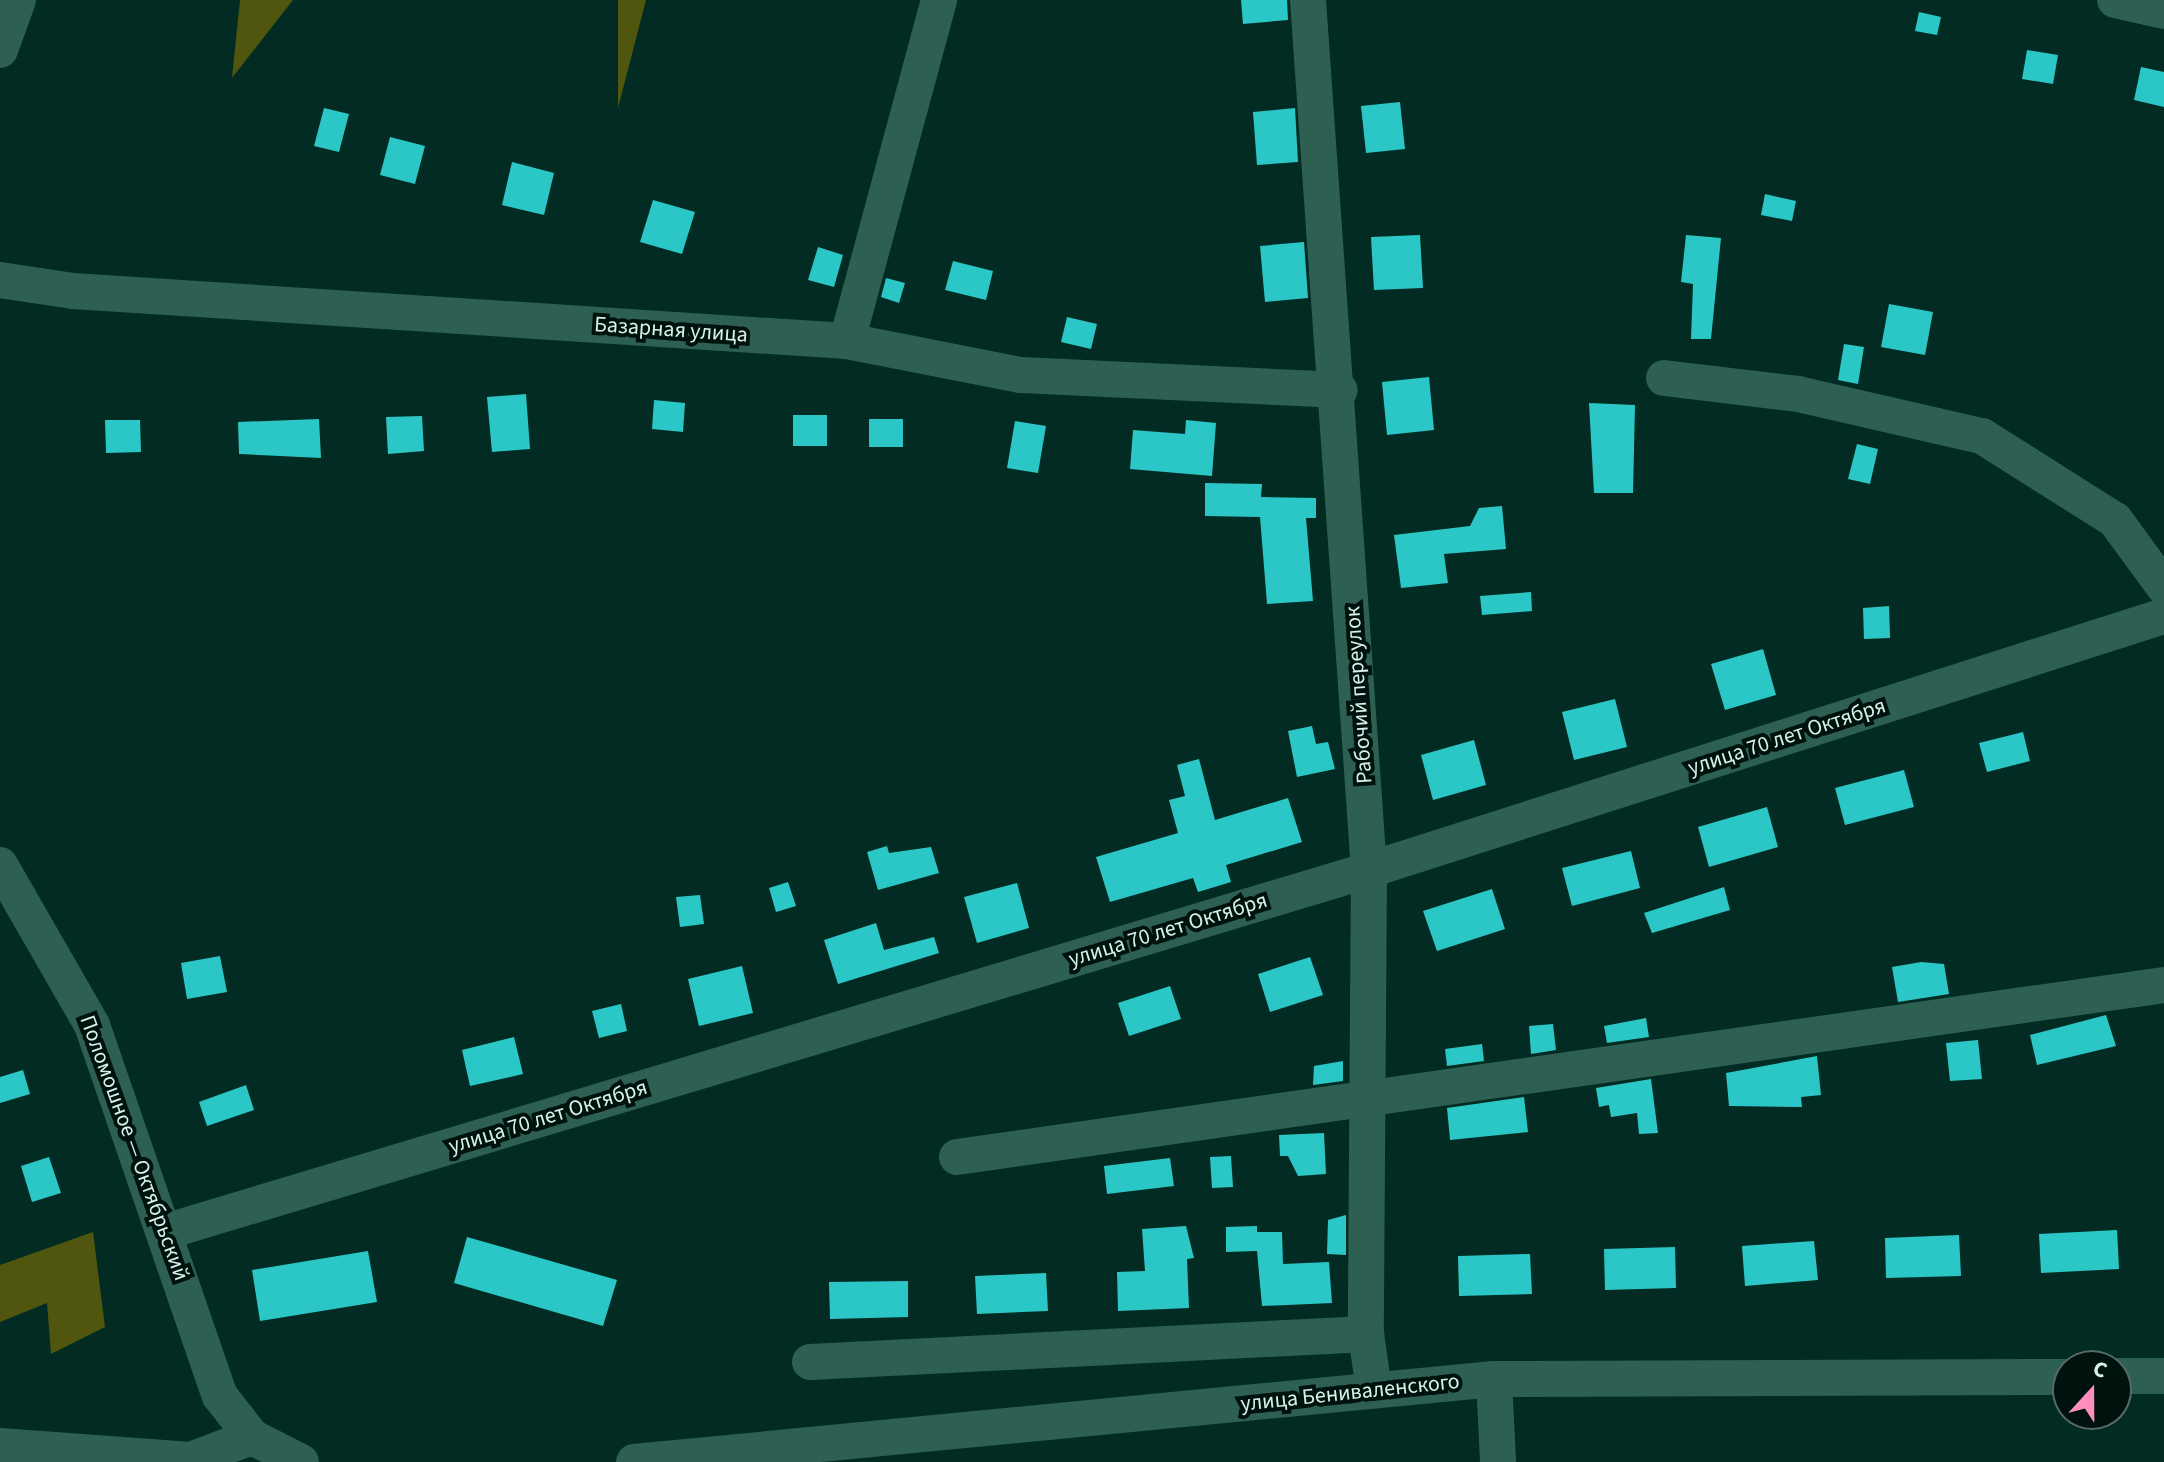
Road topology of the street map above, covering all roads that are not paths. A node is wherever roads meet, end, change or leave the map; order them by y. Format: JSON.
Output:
{"nodes":[{"id":1,"x":18,"y":0,"type":"edge"},
{"id":2,"x":939,"y":0,"type":"edge"},
{"id":3,"x":1308,"y":0,"type":"edge"},
{"id":4,"x":2115,"y":0,"type":"edge"},
{"id":5,"x":2164,"y":11,"type":"edge"},
{"id":6,"x":0,"y":50,"type":"edge"},
{"id":7,"x":0,"y":280,"type":"edge"},
{"id":8,"x":847,"y":341,"type":"junction"},
{"id":9,"x":1664,"y":378,"type":"dead end"},
{"id":10,"x":1340,"y":390,"type":"junction"},
{"id":11,"x":2164,"y":587,"type":"edge"},
{"id":12,"x":2164,"y":616,"type":"edge"},
{"id":13,"x":0,"y":865,"type":"edge"},
{"id":14,"x":1369,"y":870,"type":"junction"},
{"id":15,"x":2164,"y":985,"type":"edge"},
{"id":16,"x":1368,"y":1102,"type":"junction"},
{"id":17,"x":957,"y":1157,"type":"dead end"},
{"id":18,"x":168,"y":1231,"type":"junction"},
{"id":19,"x":1366,"y":1334,"type":"junction"},
{"id":20,"x":810,"y":1362,"type":"dead end"},
{"id":21,"x":2132,"y":1376,"type":"edge"},
{"id":22,"x":2164,"y":1376,"type":"edge"},
{"id":23,"x":2052,"y":1377,"type":"edge"},
{"id":24,"x":1494,"y":1379,"type":"junction"},
{"id":25,"x":1374,"y":1390,"type":"junction"},
{"id":26,"x":252,"y":1437,"type":"junction"},
{"id":27,"x":0,"y":1446,"type":"edge"},
{"id":28,"x":301,"y":1462,"type":"edge"},
{"id":29,"x":634,"y":1462,"type":"edge"},
{"id":30,"x":684,"y":1462,"type":"edge"},
{"id":31,"x":1498,"y":1462,"type":"edge"}],
"edges":[{"from":1,"to":6,"type":"street"},
{"from":2,"to":8,"type":"street"},
{"from":3,"to":10,"type":"street","name":"Рабочий переулок"},
{"from":4,"to":5,"type":"street"},
{"from":7,"to":8,"type":"street","name":"Базарная улица"},
{"from":8,"to":10,"type":"street","name":"Базарная улица"},
{"from":9,"to":11,"type":"street"},
{"from":10,"to":14,"type":"street","name":"Рабочий переулок"},
{"from":12,"to":14,"type":"street","name":"улица 70 лет Октября"},
{"from":13,"to":18,"type":"street","name":"Поломошное — Октябрьский"},
{"from":14,"to":16,"type":"street","name":"Рабочий переулок"},
{"from":14,"to":18,"type":"street","name":"улица 70 лет Октября"},
{"from":15,"to":16,"type":"street"},
{"from":16,"to":17,"type":"street"},
{"from":16,"to":19,"type":"street","name":"Рабочий переулок"},
{"from":18,"to":26,"type":"street","name":"Поломошное — Октябрьский"},
{"from":19,"to":20,"type":"street"},
{"from":19,"to":25,"type":"street","name":"Рабочий переулок"},
{"from":21,"to":22,"type":"street"},
{"from":23,"to":24,"type":"street","name":"улица Бениваленского"},
{"from":24,"to":25,"type":"street","name":"улица Бениваленского"},
{"from":24,"to":31,"type":"street"},
{"from":25,"to":30,"type":"street","name":"улица Бениваленского"},
{"from":26,"to":27,"type":"street"},
{"from":26,"to":28,"type":"street"},
{"from":29,"to":30,"type":"street","name":"улица Бениваленского"}]}
